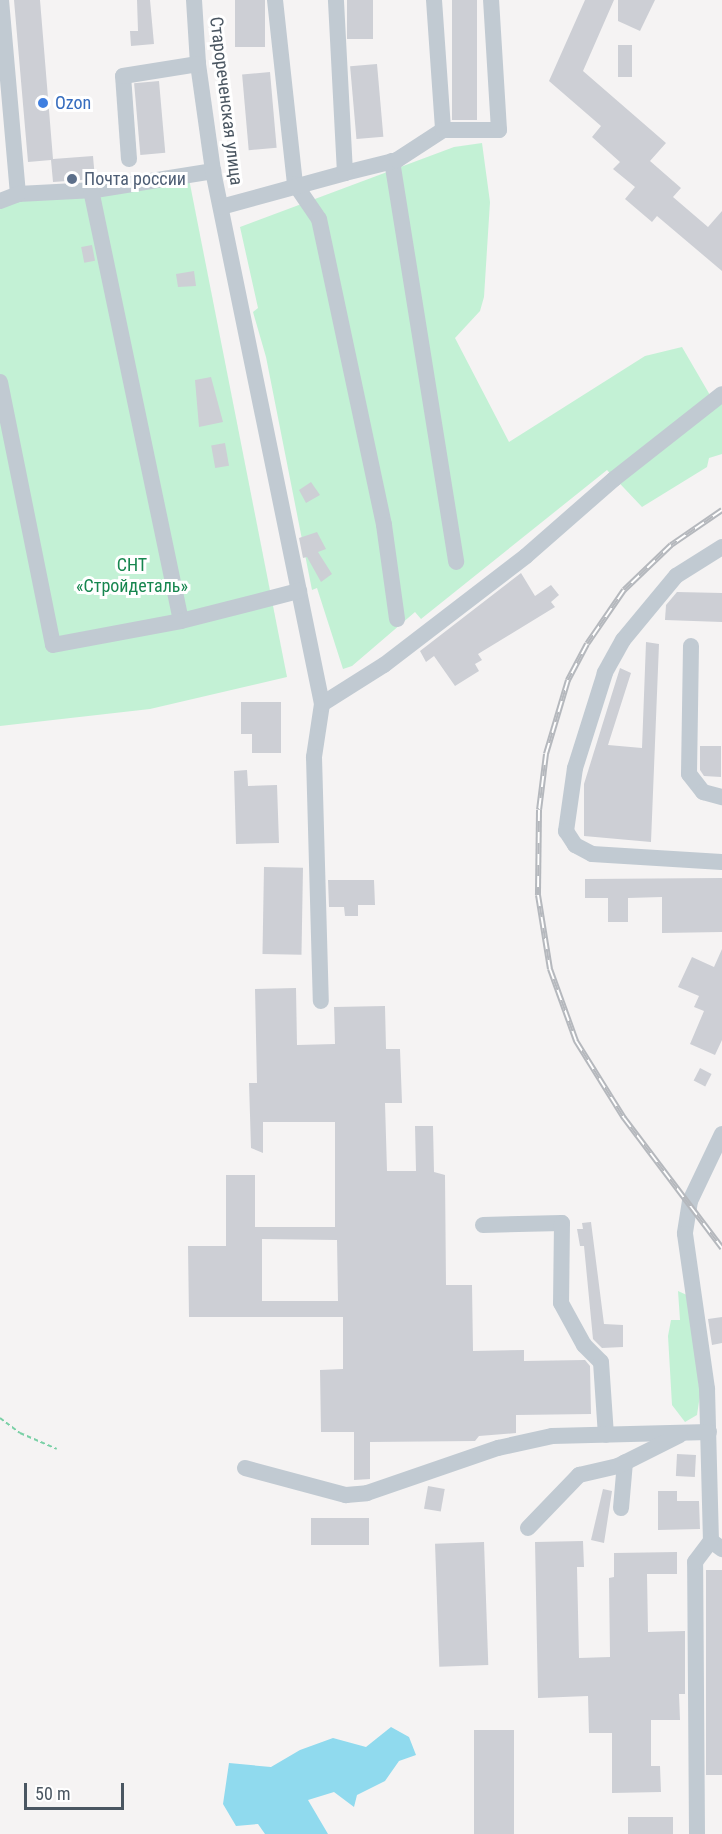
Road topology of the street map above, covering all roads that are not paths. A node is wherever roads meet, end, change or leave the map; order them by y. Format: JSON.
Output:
{"nodes":[{"id":1,"x":1,"y":0,"type":"edge"},
{"id":2,"x":194,"y":0,"type":"edge"},
{"id":3,"x":275,"y":0,"type":"edge"},
{"id":4,"x":336,"y":0,"type":"edge"},
{"id":5,"x":434,"y":0,"type":"edge"},
{"id":6,"x":491,"y":0,"type":"edge"},
{"id":7,"x":198,"y":64,"type":"junction"},
{"id":8,"x":443,"y":130,"type":"junction"},
{"id":9,"x":129,"y":159,"type":"dead end"},
{"id":10,"x":392,"y":161,"type":"junction"},
{"id":11,"x":213,"y":171,"type":"junction"},
{"id":12,"x":345,"y":173,"type":"junction"},
{"id":13,"x":295,"y":184,"type":"junction"},
{"id":14,"x":91,"y":190,"type":"junction"},
{"id":15,"x":18,"y":194,"type":"junction"},
{"id":16,"x":0,"y":201,"type":"edge"},
{"id":17,"x":221,"y":207,"type":"junction"},
{"id":18,"x":0,"y":382,"type":"edge"},
{"id":19,"x":722,"y":394,"type":"edge"},
{"id":20,"x":722,"y":548,"type":"edge"},
{"id":21,"x":456,"y":562,"type":"dead end"},
{"id":22,"x":299,"y":591,"type":"junction"},
{"id":23,"x":397,"y":619,"type":"dead end"},
{"id":24,"x":182,"y":621,"type":"junction"},
{"id":25,"x":691,"y":646,"type":"dead end"},
{"id":26,"x":321,"y":704,"type":"junction"},
{"id":27,"x":722,"y":797,"type":"edge"},
{"id":28,"x":722,"y":862,"type":"edge"},
{"id":29,"x":321,"y":1001,"type":"dead end"},
{"id":30,"x":722,"y":1134,"type":"edge"},
{"id":31,"x":483,"y":1226,"type":"dead end"},
{"id":32,"x":686,"y":1432,"type":"junction"},
{"id":33,"x":709,"y":1432,"type":"junction"},
{"id":34,"x":606,"y":1435,"type":"junction"},
{"id":35,"x":625,"y":1462,"type":"junction"},
{"id":36,"x":245,"y":1468,"type":"dead end"},
{"id":37,"x":621,"y":1508,"type":"dead end"},
{"id":38,"x":528,"y":1528,"type":"dead end"},
{"id":39,"x":716,"y":1545,"type":"edge"},
{"id":40,"x":697,"y":1834,"type":"edge"}],
"edges":[{"from":1,"to":15,"type":"street"},
{"from":2,"to":7,"type":"street","name":"Старореченская улица"},
{"from":3,"to":13,"type":"street"},
{"from":4,"to":12,"type":"street"},
{"from":5,"to":8,"type":"street"},
{"from":6,"to":8,"type":"street"},
{"from":7,"to":9,"type":"street"},
{"from":7,"to":11,"type":"street","name":"Старореченская улица"},
{"from":8,"to":10,"type":"street"},
{"from":10,"to":12,"type":"street"},
{"from":10,"to":21,"type":"street"},
{"from":11,"to":14,"type":"street"},
{"from":11,"to":17,"type":"street","name":"Старореченская улица"},
{"from":12,"to":13,"type":"street"},
{"from":13,"to":17,"type":"street"},
{"from":13,"to":23,"type":"street"},
{"from":14,"to":15,"type":"street"},
{"from":14,"to":24,"type":"street"},
{"from":15,"to":16,"type":"street"},
{"from":17,"to":22,"type":"street","name":"Старореченская улица"},
{"from":18,"to":24,"type":"street"},
{"from":19,"to":26,"type":"street"},
{"from":20,"to":28,"type":"street"},
{"from":22,"to":24,"type":"street"},
{"from":22,"to":26,"type":"street","name":"Старореченская улица"},
{"from":25,"to":27,"type":"street"},
{"from":26,"to":29,"type":"street","name":"Старореченская улица"},
{"from":30,"to":33,"type":"street"},
{"from":31,"to":34,"type":"street"},
{"from":32,"to":33,"type":"street"},
{"from":32,"to":34,"type":"street"},
{"from":32,"to":35,"type":"street"},
{"from":33,"to":39,"type":"street"},
{"from":34,"to":36,"type":"street"},
{"from":35,"to":37,"type":"street"},
{"from":35,"to":38,"type":"street"},
{"from":39,"to":40,"type":"street"}]}
